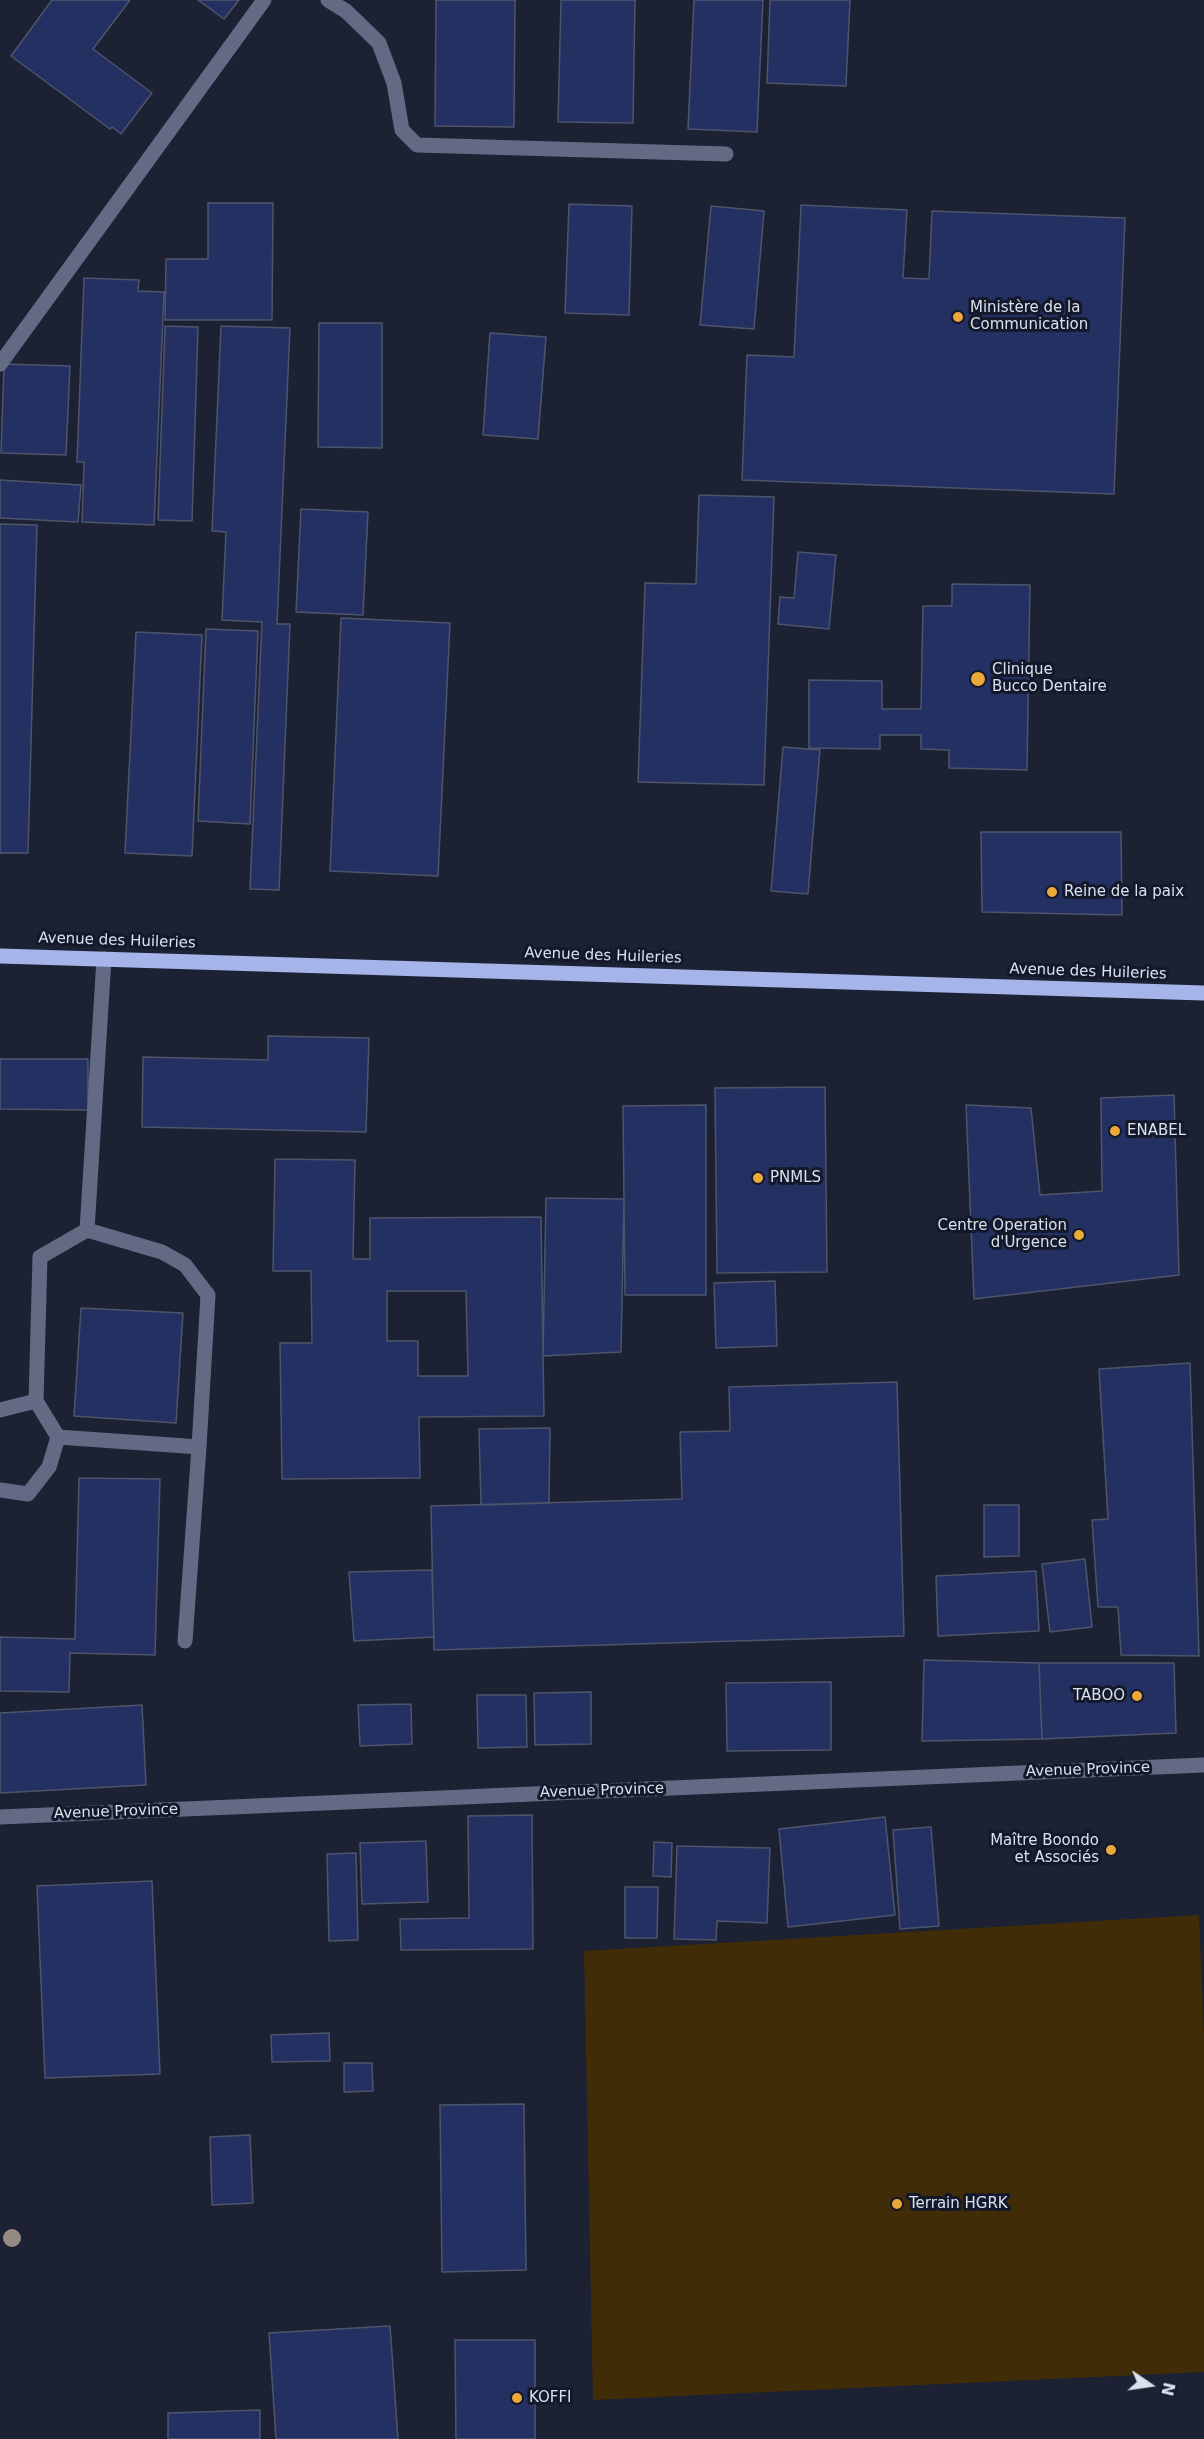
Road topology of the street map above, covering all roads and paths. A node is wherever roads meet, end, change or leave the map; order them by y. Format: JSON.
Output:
{"nodes":[{"id":1,"x":264,"y":0,"type":"edge"},
{"id":2,"x":328,"y":0,"type":"edge"},
{"id":3,"x":726,"y":154,"type":"dead end"},
{"id":4,"x":0,"y":364,"type":"edge"},
{"id":5,"x":0,"y":956,"type":"edge"},
{"id":6,"x":104,"y":959,"type":"junction"},
{"id":7,"x":1204,"y":993,"type":"edge"},
{"id":8,"x":87,"y":1230,"type":"junction"},
{"id":9,"x":36,"y":1401,"type":"junction"},
{"id":10,"x":0,"y":1410,"type":"edge"},
{"id":11,"x":58,"y":1437,"type":"junction"},
{"id":12,"x":199,"y":1447,"type":"junction"},
{"id":13,"x":0,"y":1490,"type":"edge"},
{"id":14,"x":185,"y":1641,"type":"dead end"},
{"id":15,"x":1204,"y":1765,"type":"edge"},
{"id":16,"x":0,"y":1817,"type":"edge"}],
"edges":[{"from":1,"to":4,"type":"street"},
{"from":2,"to":3,"type":"street"},
{"from":5,"to":6,"type":"main road","name":"Avenue des Huileries"},
{"from":6,"to":7,"type":"main road","name":"Avenue des Huileries"},
{"from":6,"to":8,"type":"street"},
{"from":8,"to":9,"type":"street"},
{"from":8,"to":12,"type":"street"},
{"from":9,"to":10,"type":"street"},
{"from":9,"to":11,"type":"street"},
{"from":11,"to":12,"type":"street"},
{"from":11,"to":13,"type":"street"},
{"from":12,"to":14,"type":"street"},
{"from":15,"to":16,"type":"street","name":"Avenue Province"}]}
